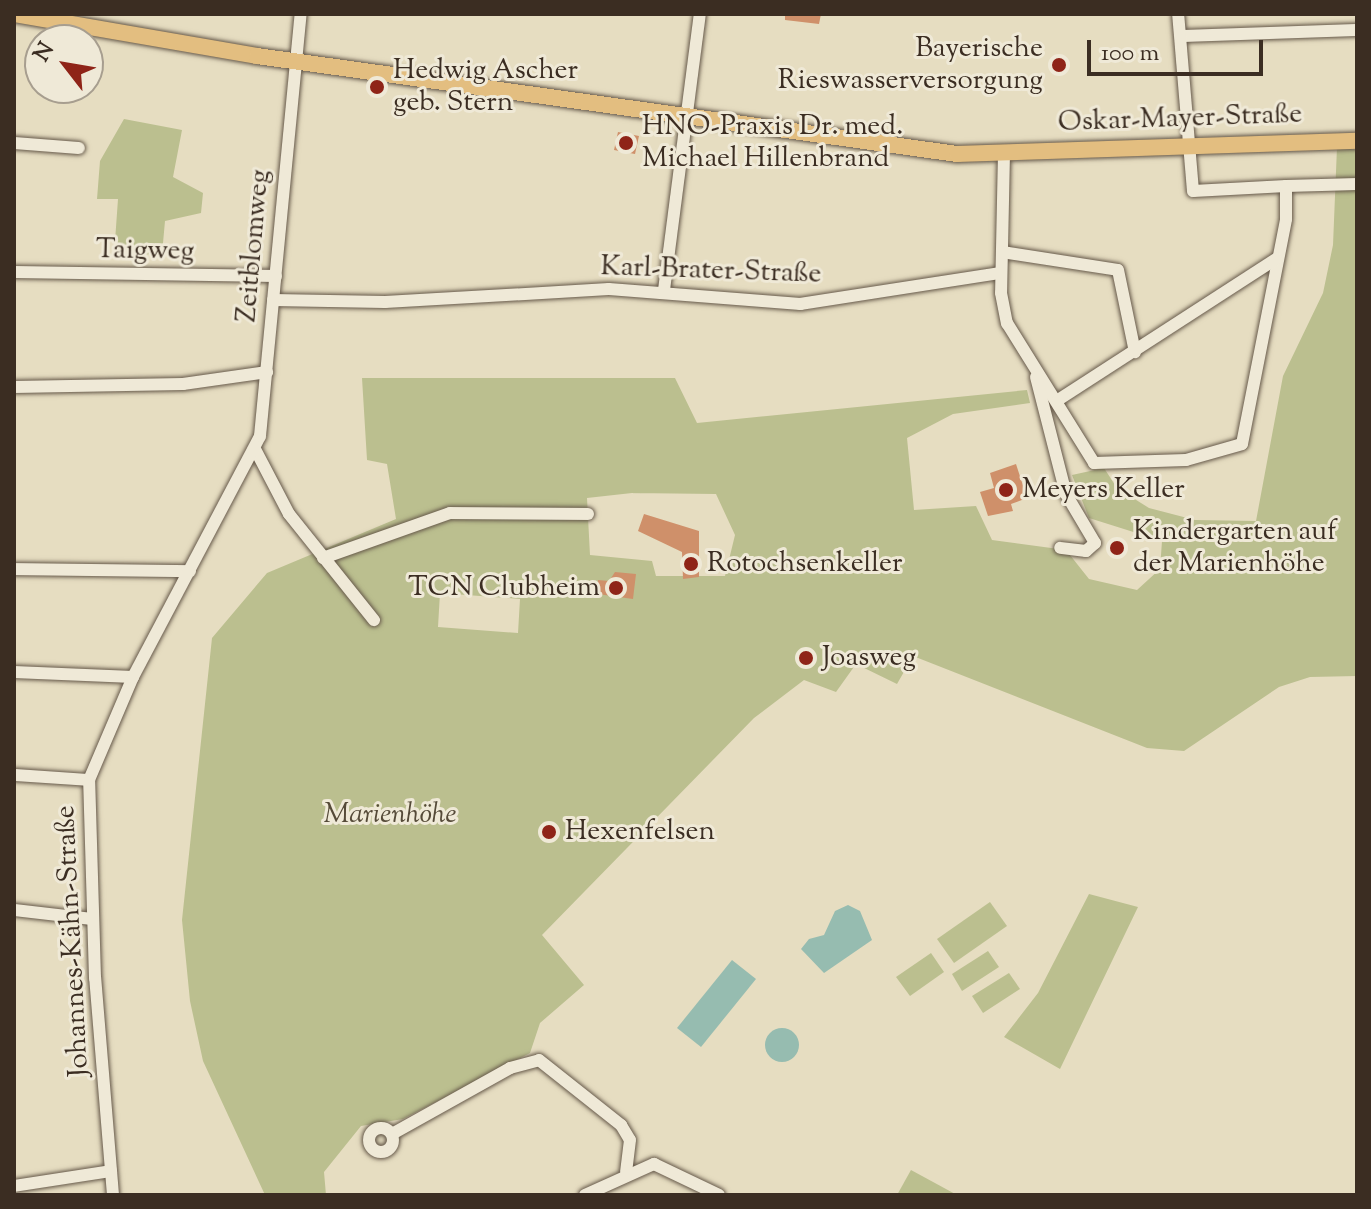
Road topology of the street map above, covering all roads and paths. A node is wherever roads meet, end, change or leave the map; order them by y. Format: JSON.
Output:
{"nodes":[{"id":1,"x":14,"y":14,"type":"edge"},
{"id":2,"x":301,"y":14,"type":"edge"},
{"id":3,"x":700,"y":14,"type":"edge"},
{"id":4,"x":1178,"y":14,"type":"edge"},
{"id":5,"x":1357,"y":30,"type":"edge"},
{"id":6,"x":1182,"y":36,"type":"junction"},
{"id":7,"x":294,"y":60,"type":"junction"},
{"id":8,"x":684,"y":118,"type":"junction"},
{"id":9,"x":1357,"y":141,"type":"edge"},
{"id":10,"x":1186,"y":142,"type":"junction"},
{"id":11,"x":14,"y":143,"type":"edge"},
{"id":12,"x":79,"y":148,"type":"dead end"},
{"id":13,"x":1004,"y":153,"type":"junction"},
{"id":14,"x":1357,"y":184,"type":"edge"},
{"id":15,"x":1286,"y":186,"type":"junction"},
{"id":16,"x":1002,"y":252,"type":"junction"},
{"id":17,"x":1276,"y":259,"type":"junction"},
{"id":18,"x":14,"y":272,"type":"edge"},
{"id":19,"x":1001,"y":273,"type":"junction"},
{"id":20,"x":276,"y":276,"type":"junction"},
{"id":21,"x":664,"y":290,"type":"junction"},
{"id":22,"x":273,"y":300,"type":"junction"},
{"id":23,"x":1135,"y":352,"type":"junction"},
{"id":24,"x":1034,"y":370,"type":"junction"},
{"id":25,"x":267,"y":372,"type":"junction"},
{"id":26,"x":14,"y":387,"type":"edge"},
{"id":27,"x":1058,"y":400,"type":"junction"},
{"id":28,"x":260,"y":436,"type":"joint"},
{"id":29,"x":255,"y":449,"type":"junction"},
{"id":30,"x":588,"y":514,"type":"dead end"},
{"id":31,"x":1060,"y":548,"type":"dead end"},
{"id":32,"x":323,"y":558,"type":"junction"},
{"id":33,"x":14,"y":569,"type":"edge"},
{"id":34,"x":190,"y":571,"type":"junction"},
{"id":35,"x":374,"y":620,"type":"dead end"},
{"id":36,"x":14,"y":672,"type":"edge"},
{"id":37,"x":133,"y":677,"type":"junction"},
{"id":38,"x":14,"y":775,"type":"edge"},
{"id":39,"x":89,"y":780,"type":"junction"},
{"id":40,"x":14,"y":910,"type":"edge"},
{"id":41,"x":92,"y":919,"type":"junction"},
{"id":42,"x":392,"y":1134,"type":"dead end"},
{"id":43,"x":111,"y":1171,"type":"junction"},
{"id":44,"x":626,"y":1172,"type":"junction"},
{"id":45,"x":14,"y":1186,"type":"edge"},
{"id":46,"x":113,"y":1195,"type":"edge"},
{"id":47,"x":585,"y":1195,"type":"edge"},
{"id":48,"x":719,"y":1195,"type":"edge"}],
"edges":[{"from":1,"to":7,"type":"main road","name":"Oskar-Mayer-Straße"},
{"from":2,"to":7,"type":"street","name":"Zeitblomweg"},
{"from":3,"to":8,"type":"street"},
{"from":4,"to":6,"type":"street"},
{"from":5,"to":6,"type":"street"},
{"from":6,"to":10,"type":"street"},
{"from":7,"to":8,"type":"main road","name":"Oskar-Mayer-Straße"},
{"from":7,"to":20,"type":"street","name":"Zeitblomweg"},
{"from":8,"to":13,"type":"main road","name":"Oskar-Mayer-Straße"},
{"from":8,"to":21,"type":"street"},
{"from":9,"to":10,"type":"main road","name":"Oskar-Mayer-Straße"},
{"from":10,"to":13,"type":"main road","name":"Oskar-Mayer-Straße"},
{"from":10,"to":15,"type":"street"},
{"from":11,"to":12,"type":"street"},
{"from":13,"to":16,"type":"street"},
{"from":14,"to":15,"type":"street"},
{"from":15,"to":17,"type":"street"},
{"from":16,"to":19,"type":"street"},
{"from":16,"to":23,"type":"street"},
{"from":17,"to":23,"type":"street"},
{"from":17,"to":27,"type":"street"},
{"from":18,"to":20,"type":"street","name":"Taigweg"},
{"from":19,"to":21,"type":"street","name":"Karl-Brater-Straße"},
{"from":19,"to":24,"type":"street"},
{"from":20,"to":22,"type":"street","name":"Zeitblomweg"},
{"from":21,"to":22,"type":"street","name":"Karl-Brater-Straße"},
{"from":22,"to":25,"type":"street","name":"Zeitblomweg"},
{"from":23,"to":27,"type":"street"},
{"from":24,"to":27,"type":"street"},
{"from":24,"to":31,"type":"street"},
{"from":25,"to":26,"type":"street"},
{"from":25,"to":28,"type":"street","name":"Zeitblomweg"},
{"from":28,"to":29,"type":"street","name":"Johannes-Kähn-Straße"},
{"from":29,"to":32,"type":"street"},
{"from":29,"to":34,"type":"street","name":"Johannes-Kähn-Straße"},
{"from":30,"to":32,"type":"street"},
{"from":32,"to":35,"type":"street"},
{"from":33,"to":34,"type":"street"},
{"from":34,"to":37,"type":"street","name":"Johannes-Kähn-Straße"},
{"from":36,"to":37,"type":"street"},
{"from":37,"to":39,"type":"street","name":"Johannes-Kähn-Straße"},
{"from":38,"to":39,"type":"street"},
{"from":39,"to":41,"type":"street","name":"Johannes-Kähn-Straße"},
{"from":40,"to":41,"type":"street"},
{"from":41,"to":43,"type":"street","name":"Johannes-Kähn-Straße"},
{"from":42,"to":44,"type":"street"},
{"from":43,"to":45,"type":"street"},
{"from":43,"to":46,"type":"street","name":"Johannes-Kähn-Straße"},
{"from":44,"to":47,"type":"street"},
{"from":44,"to":48,"type":"street"}]}
